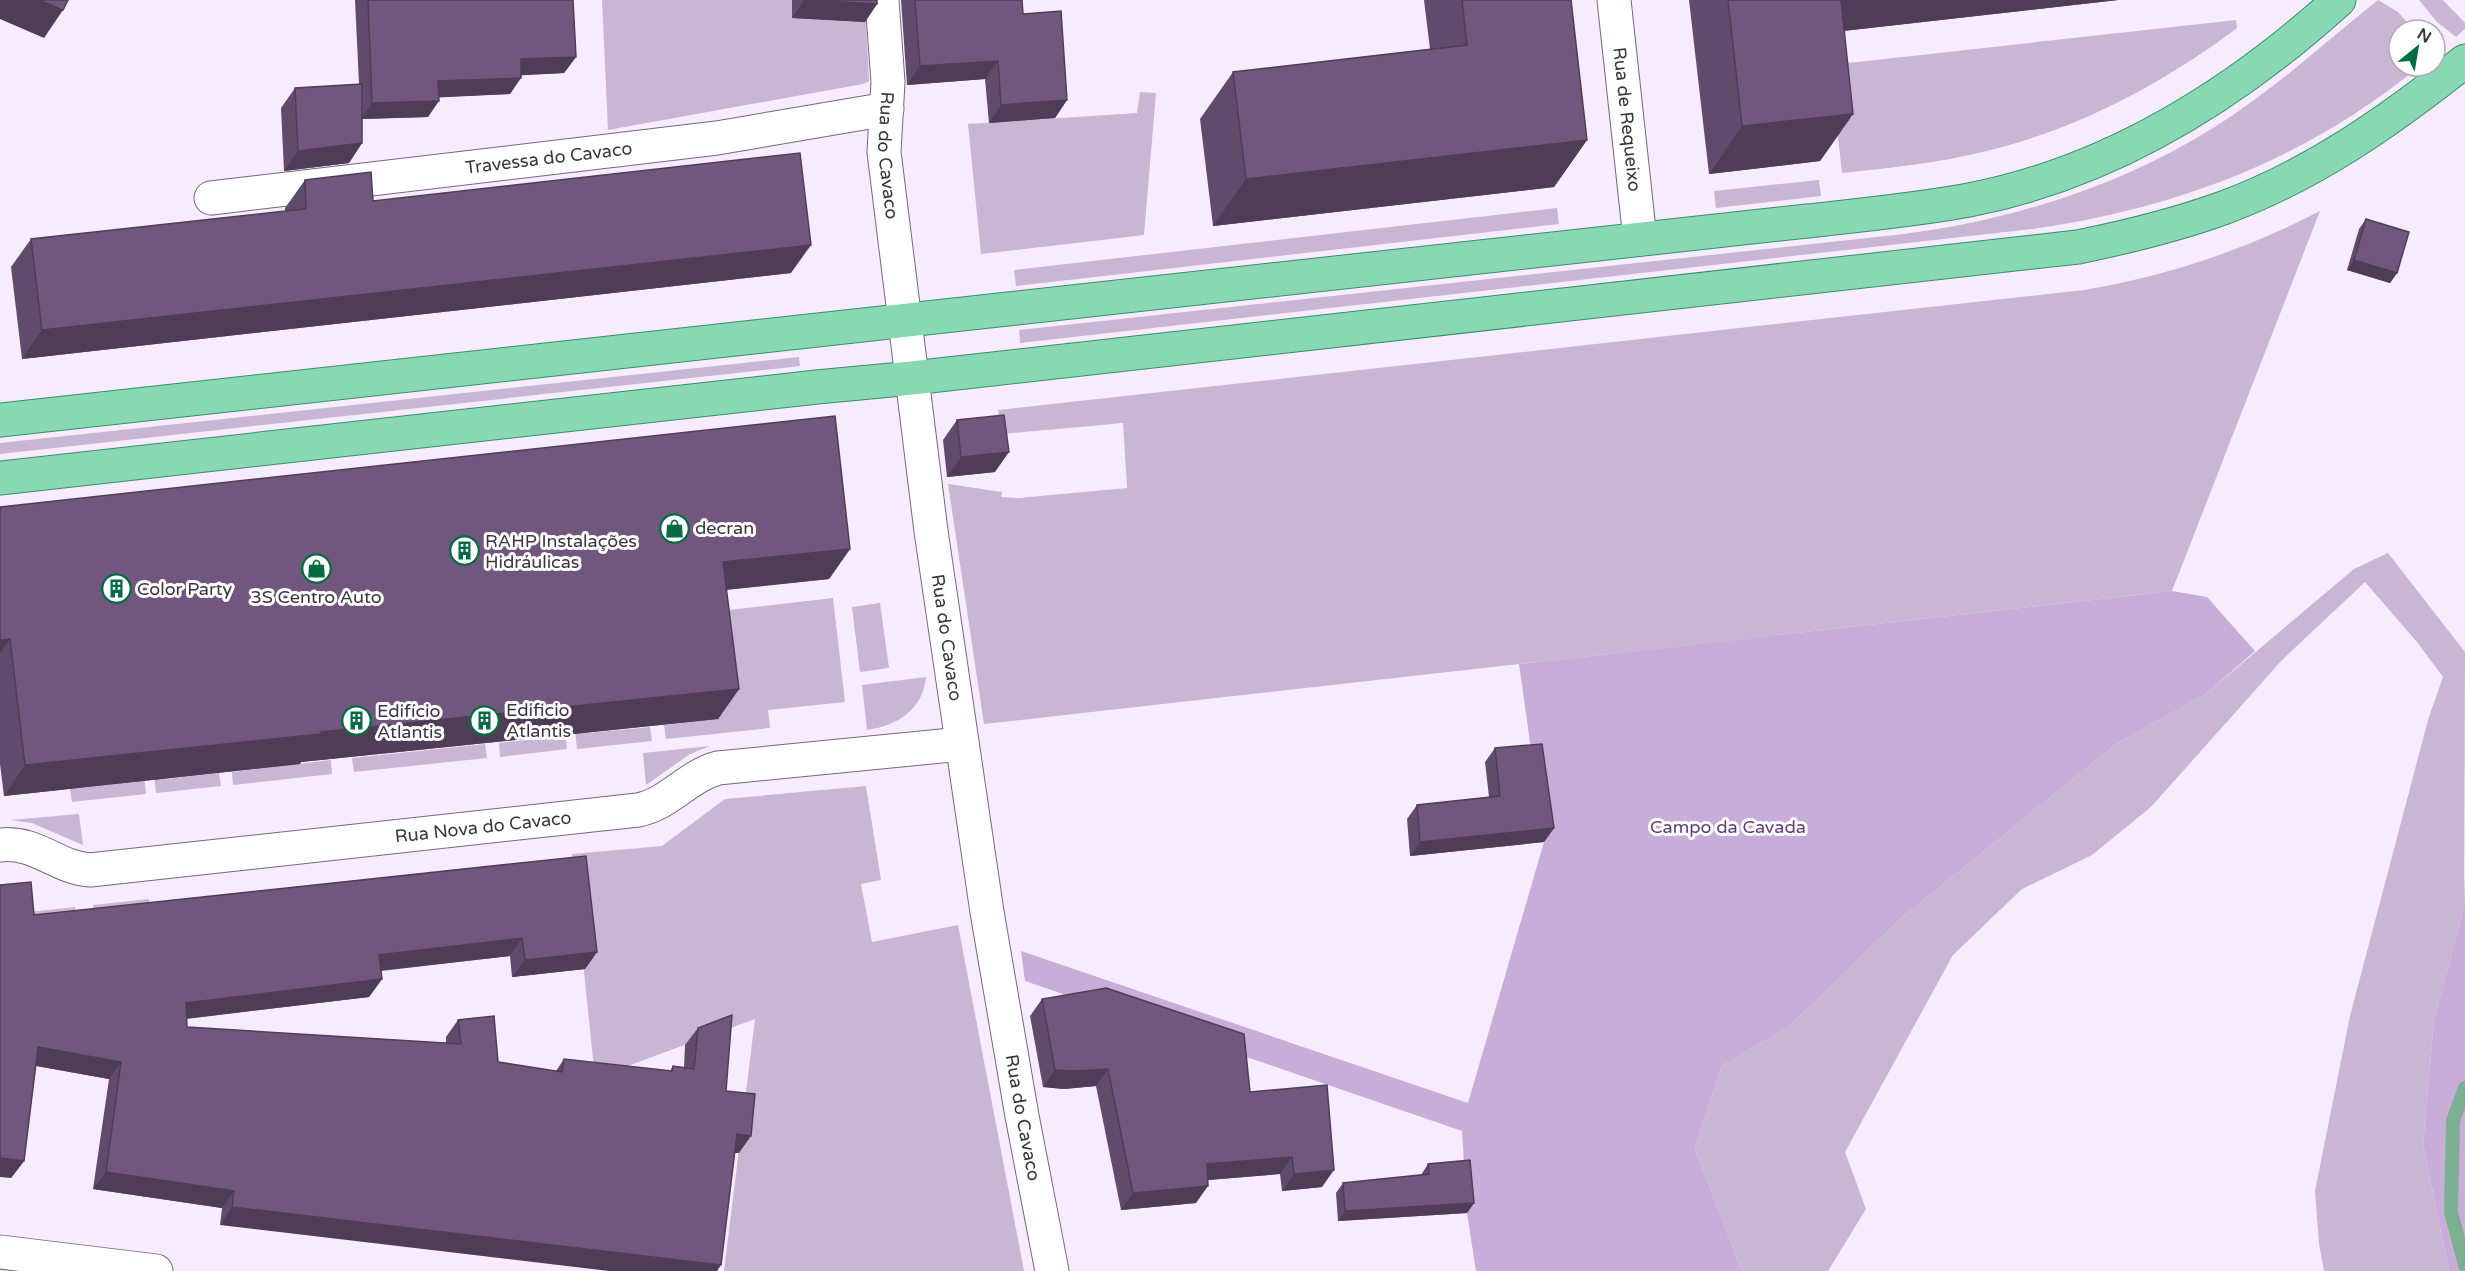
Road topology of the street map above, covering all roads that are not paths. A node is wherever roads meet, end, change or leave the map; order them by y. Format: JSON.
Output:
{"nodes":[{"id":1,"x":882,"y":0,"type":"edge"},
{"id":2,"x":1614,"y":0,"type":"edge"},
{"id":3,"x":2339,"y":0,"type":"edge"},
{"id":4,"x":2465,"y":61,"type":"edge"},
{"id":5,"x":886,"y":109,"type":"junction"},
{"id":6,"x":211,"y":198,"type":"dead end"},
{"id":7,"x":1640,"y":238,"type":"junction"},
{"id":8,"x":905,"y":320,"type":"junction"},
{"id":9,"x":912,"y":378,"type":"junction"},
{"id":10,"x":0,"y":420,"type":"edge"},
{"id":11,"x":0,"y":478,"type":"edge"},
{"id":12,"x":962,"y":744,"type":"junction"},
{"id":13,"x":0,"y":845,"type":"edge"},
{"id":14,"x":0,"y":1252,"type":"edge"},
{"id":15,"x":156,"y":1271,"type":"edge"},
{"id":16,"x":1052,"y":1271,"type":"edge"}],
"edges":[{"from":1,"to":5,"type":"street","name":"Rua do Cavaco"},
{"from":2,"to":7,"type":"street","name":"Rua de Requeixo"},
{"from":3,"to":7,"type":"main road"},
{"from":4,"to":9,"type":"main road"},
{"from":5,"to":6,"type":"street","name":"Travessa do Cavaco"},
{"from":5,"to":8,"type":"street","name":"Rua do Cavaco"},
{"from":7,"to":8,"type":"main road"},
{"from":8,"to":9,"type":"street","name":"Rua do Cavaco"},
{"from":8,"to":10,"type":"main road"},
{"from":9,"to":11,"type":"main road"},
{"from":9,"to":12,"type":"street","name":"Rua do Cavaco"},
{"from":12,"to":13,"type":"street","name":"Rua Nova do Cavaco"},
{"from":12,"to":16,"type":"street","name":"Rua do Cavaco"},
{"from":14,"to":15,"type":"street"}]}
